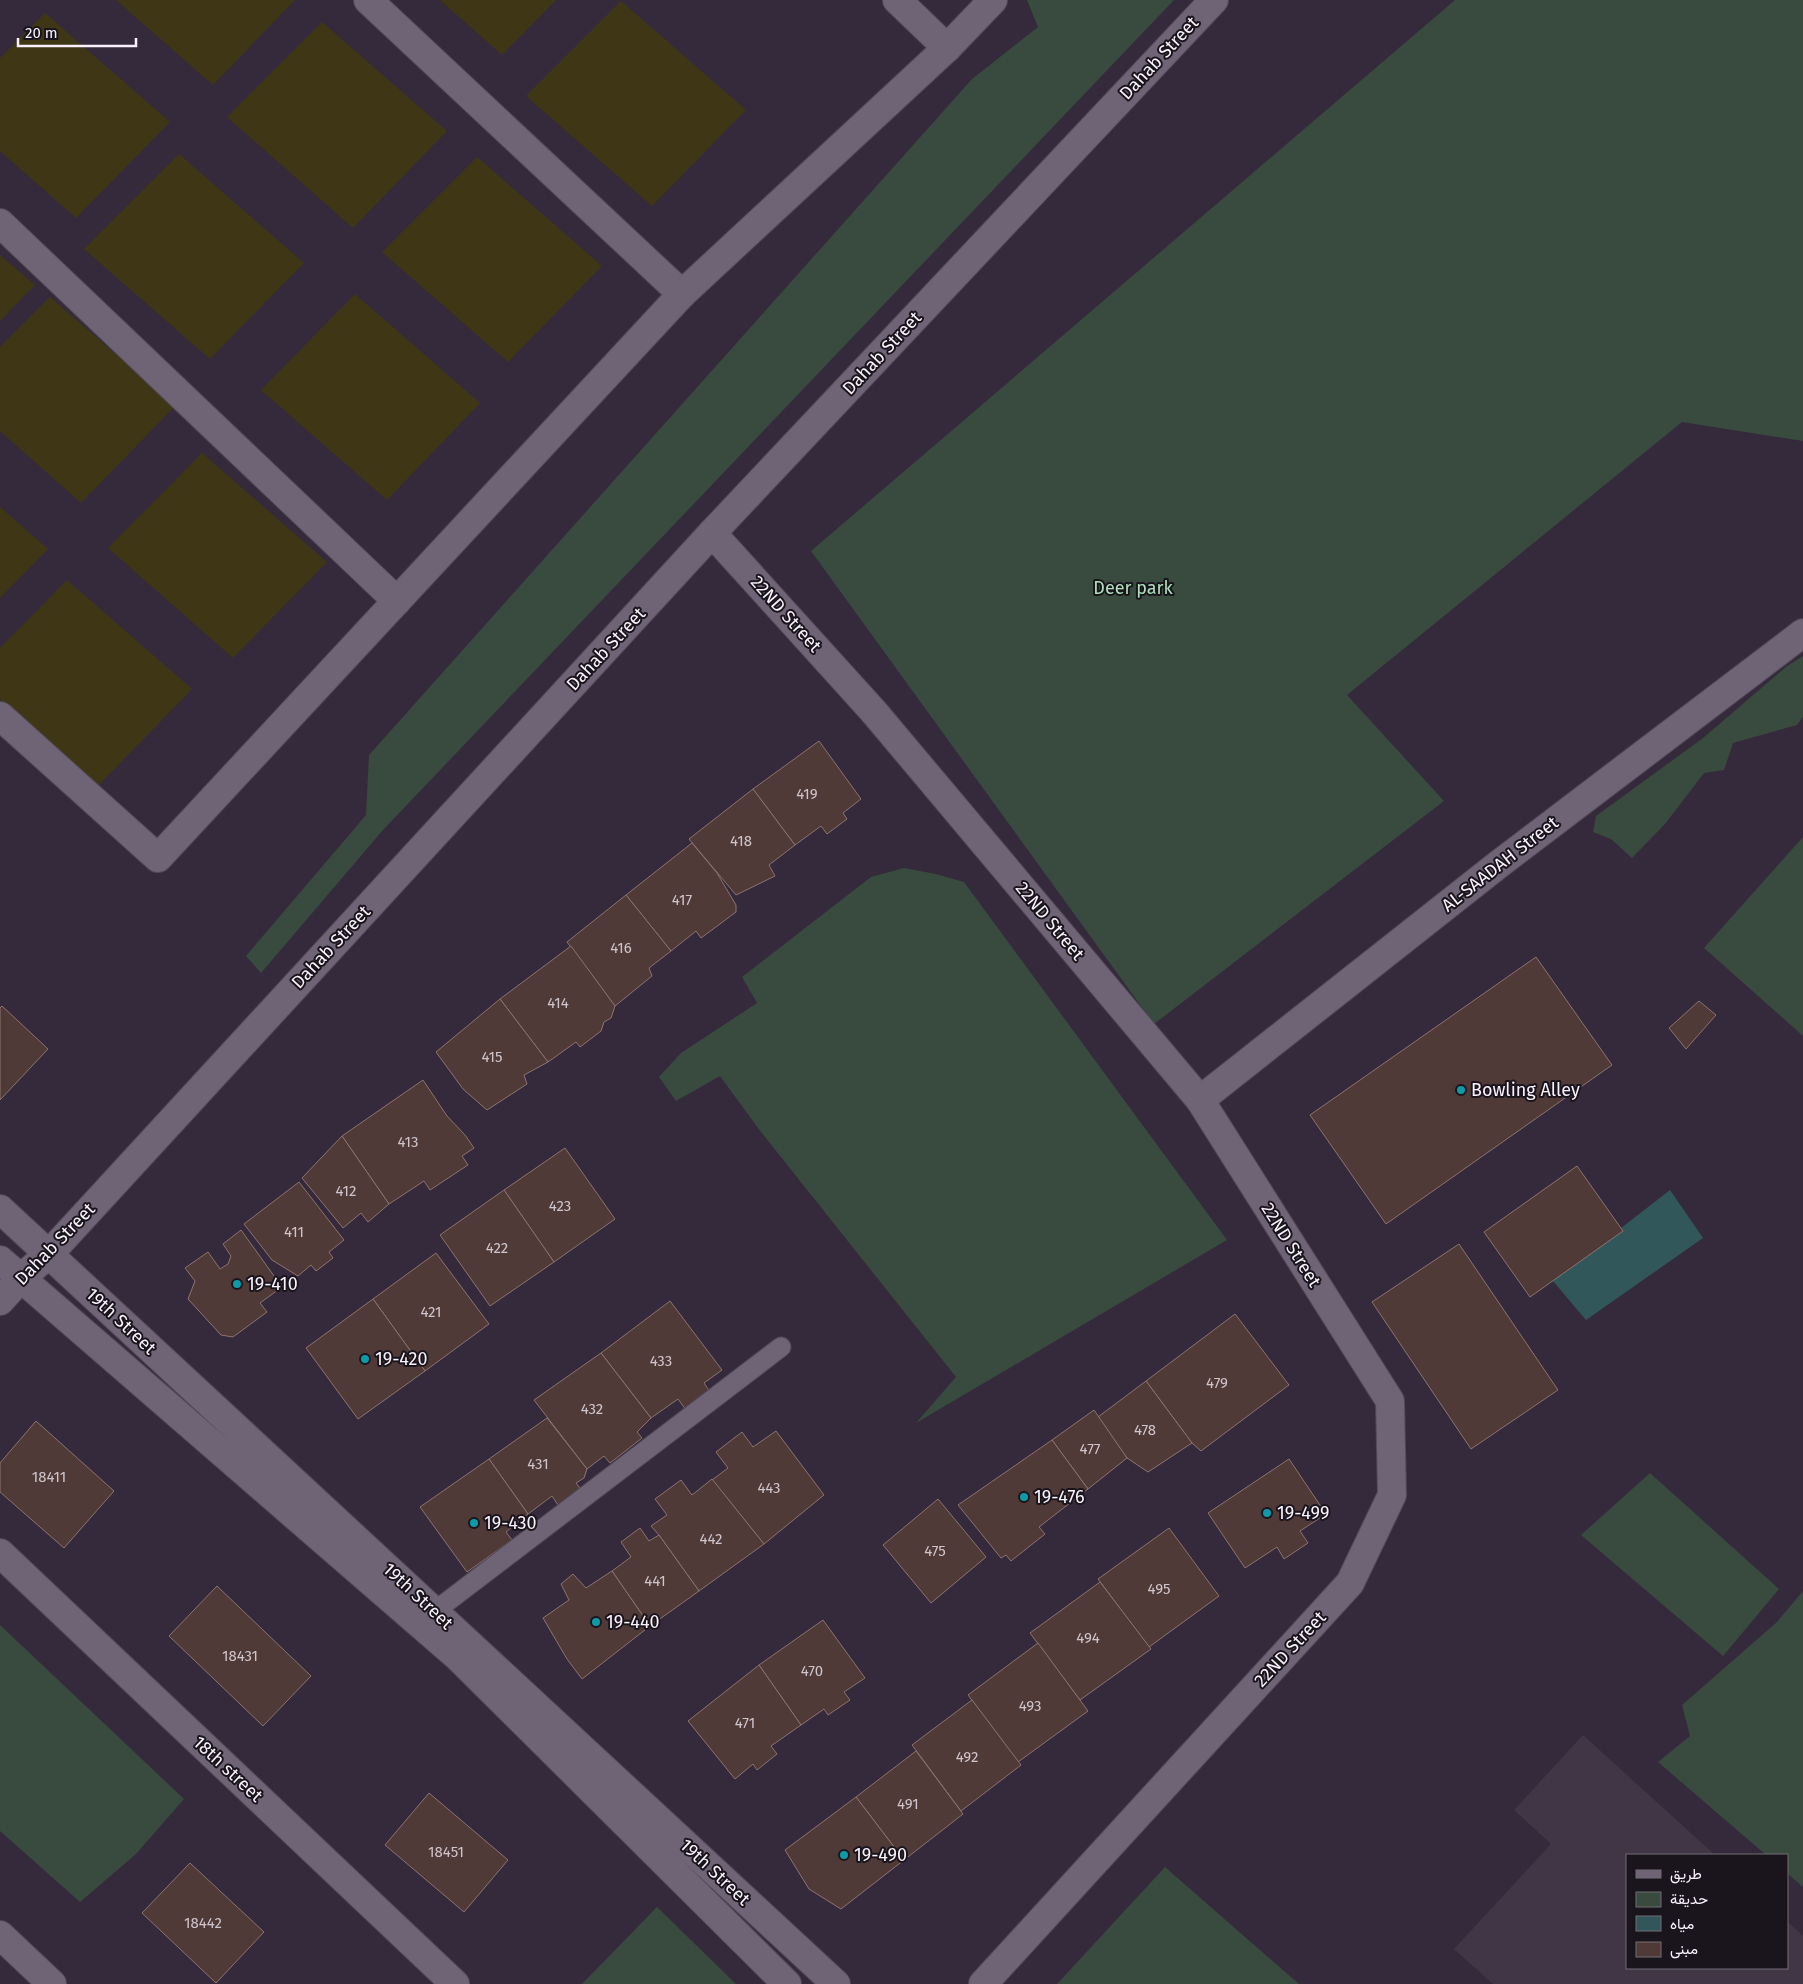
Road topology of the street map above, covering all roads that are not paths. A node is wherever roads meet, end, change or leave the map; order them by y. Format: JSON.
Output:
{"nodes":[{"id":1,"x":368,"y":0,"type":"edge"},
{"id":2,"x":897,"y":0,"type":"edge"},
{"id":3,"x":993,"y":0,"type":"edge"},
{"id":4,"x":1214,"y":0,"type":"edge"},
{"id":5,"x":947,"y":48,"type":"junction"},
{"id":6,"x":0,"y":223,"type":"edge"},
{"id":7,"x":682,"y":294,"type":"junction"},
{"id":8,"x":712,"y":533,"type":"junction"},
{"id":9,"x":397,"y":601,"type":"junction"},
{"id":10,"x":1803,"y":633,"type":"edge"},
{"id":11,"x":0,"y":716,"type":"edge"},
{"id":12,"x":1200,"y":1100,"type":"junction"},
{"id":13,"x":0,"y":1209,"type":"edge"},
{"id":14,"x":49,"y":1254,"type":"junction"},
{"id":15,"x":0,"y":1260,"type":"edge"},
{"id":16,"x":21,"y":1278,"type":"junction"},
{"id":17,"x":0,"y":1301,"type":"edge"},
{"id":18,"x":781,"y":1347,"type":"dead end"},
{"id":19,"x":0,"y":1553,"type":"edge"},
{"id":20,"x":435,"y":1611,"type":"junction"},
{"id":21,"x":0,"y":1935,"type":"edge"},
{"id":22,"x":52,"y":1984,"type":"edge"},
{"id":23,"x":455,"y":1984,"type":"edge"},
{"id":24,"x":787,"y":1984,"type":"edge"},
{"id":25,"x":836,"y":1984,"type":"edge"},
{"id":26,"x":983,"y":1984,"type":"edge"}],
"edges":[{"from":1,"to":7,"type":"street"},
{"from":2,"to":5,"type":"street"},
{"from":3,"to":5,"type":"street"},
{"from":4,"to":8,"type":"street","name":"Dahab Street"},
{"from":5,"to":7,"type":"street"},
{"from":6,"to":9,"type":"street"},
{"from":7,"to":9,"type":"street"},
{"from":8,"to":12,"type":"street","name":"22ND Street"},
{"from":8,"to":14,"type":"street","name":"Dahab Street"},
{"from":9,"to":11,"type":"street"},
{"from":10,"to":12,"type":"street","name":"AL-SAADAH Street"},
{"from":12,"to":26,"type":"street","name":"22ND Street"},
{"from":13,"to":14,"type":"street","name":"19th Street"},
{"from":14,"to":16,"type":"street","name":"Dahab Street"},
{"from":14,"to":20,"type":"street","name":"19th Street"},
{"from":15,"to":16,"type":"street","name":"19th Street"},
{"from":16,"to":17,"type":"street","name":"Dahab Street"},
{"from":16,"to":24,"type":"street","name":"19th Street"},
{"from":18,"to":20,"type":"lane"},
{"from":19,"to":23,"type":"street","name":"18th street"},
{"from":20,"to":25,"type":"street","name":"19th Street"},
{"from":21,"to":22,"type":"street"}]}
